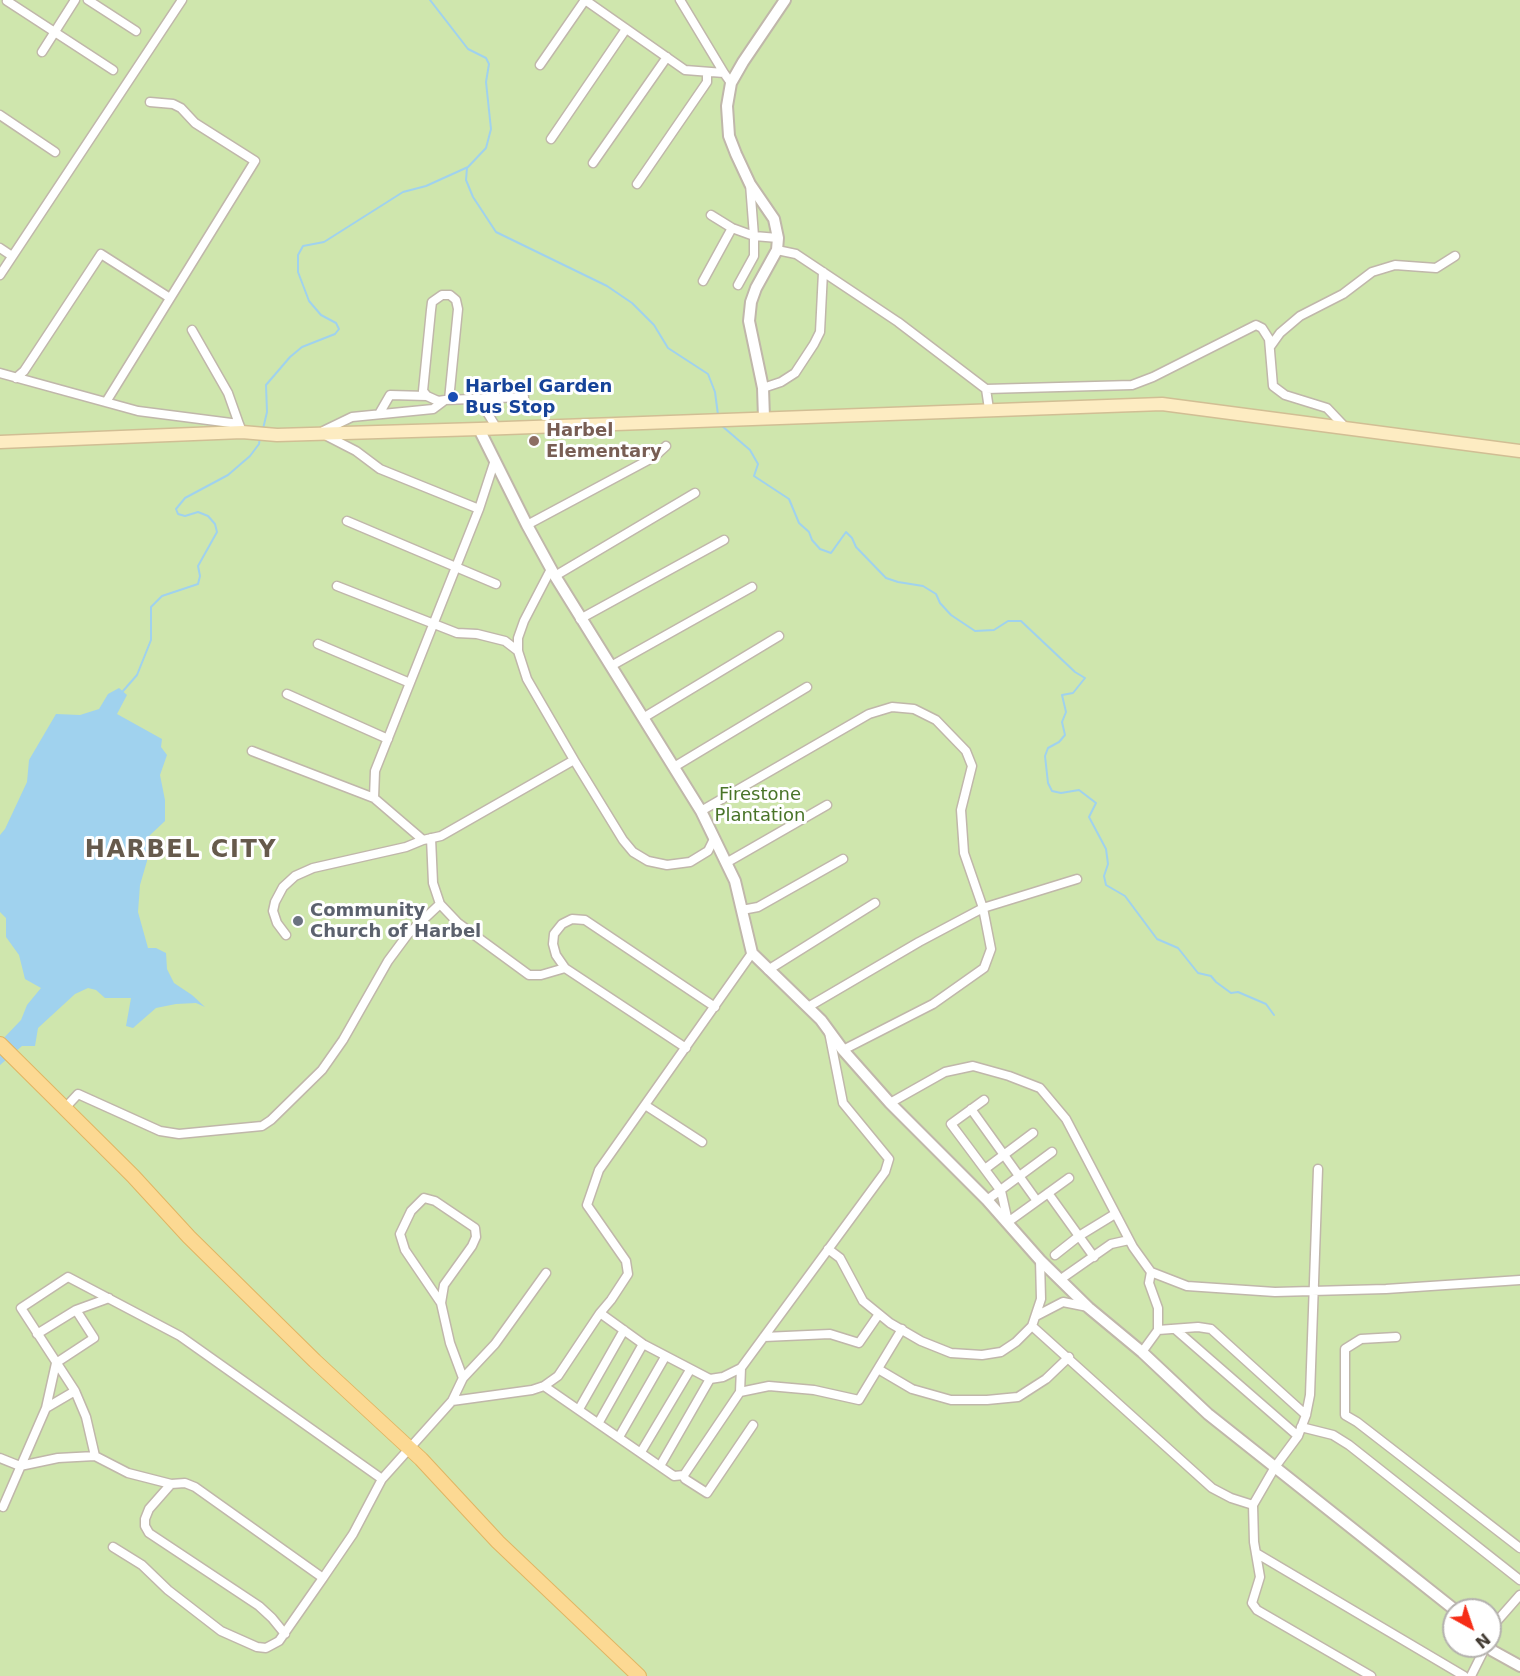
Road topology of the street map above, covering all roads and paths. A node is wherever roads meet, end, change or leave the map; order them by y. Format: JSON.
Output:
{"nodes":[{"id":1,"x":75,"y":0,"type":"edge"},
{"id":2,"x":88,"y":0,"type":"edge"},
{"id":3,"x":585,"y":0,"type":"edge"},
{"id":4,"x":680,"y":0,"type":"edge"},
{"id":5,"x":785,"y":0,"type":"edge"},
{"id":6,"x":7,"y":1,"type":"edge"},
{"id":7,"x":178,"y":2,"type":"edge"},
{"id":8,"x":626,"y":29,"type":"junction"},
{"id":9,"x":136,"y":31,"type":"dead end"},
{"id":10,"x":54,"y":32,"type":"junction"},
{"id":11,"x":42,"y":51,"type":"dead end"},
{"id":12,"x":667,"y":57,"type":"junction"},
{"id":13,"x":540,"y":65,"type":"dead end"},
{"id":14,"x":112,"y":70,"type":"dead end"},
{"id":15,"x":707,"y":72,"type":"junction"},
{"id":16,"x":724,"y":74,"type":"junction"},
{"id":17,"x":732,"y":83,"type":"junction"},
{"id":18,"x":150,"y":102,"type":"dead end"},
{"id":19,"x":0,"y":115,"type":"edge"},
{"id":20,"x":551,"y":139,"type":"dead end"},
{"id":21,"x":55,"y":152,"type":"dead end"},
{"id":22,"x":593,"y":163,"type":"dead end"},
{"id":23,"x":637,"y":184,"type":"dead end"},
{"id":24,"x":750,"y":184,"type":"junction"},
{"id":25,"x":711,"y":215,"type":"dead end"},
{"id":26,"x":732,"y":228,"type":"junction"},
{"id":27,"x":754,"y":236,"type":"junction"},
{"id":28,"x":778,"y":238,"type":"junction"},
{"id":29,"x":0,"y":248,"type":"edge"},
{"id":30,"x":777,"y":250,"type":"junction"},
{"id":31,"x":12,"y":256,"type":"junction"},
{"id":32,"x":1455,"y":256,"type":"dead end"},
{"id":33,"x":823,"y":272,"type":"junction"},
{"id":34,"x":0,"y":276,"type":"edge"},
{"id":35,"x":703,"y":281,"type":"dead end"},
{"id":36,"x":738,"y":285,"type":"dead end"},
{"id":37,"x":170,"y":298,"type":"junction"},
{"id":38,"x":192,"y":330,"type":"dead end"},
{"id":39,"x":1270,"y":347,"type":"junction"},
{"id":40,"x":0,"y":373,"type":"edge"},
{"id":41,"x":16,"y":378,"type":"junction"},
{"id":42,"x":763,"y":388,"type":"junction"},
{"id":43,"x":986,"y":389,"type":"junction"},
{"id":44,"x":427,"y":396,"type":"junction"},
{"id":45,"x":524,"y":397,"type":"dead end"},
{"id":46,"x":479,"y":399,"type":"junction"},
{"id":47,"x":447,"y":400,"type":"junction"},
{"id":48,"x":106,"y":402,"type":"junction"},
{"id":49,"x":990,"y":410,"type":"junction"},
{"id":50,"x":379,"y":414,"type":"junction"},
{"id":51,"x":764,"y":418,"type":"junction"},
{"id":52,"x":496,"y":427,"type":"junction"},
{"id":53,"x":479,"y":429,"type":"junction"},
{"id":54,"x":1348,"y":429,"type":"junction"},
{"id":55,"x":242,"y":430,"type":"junction"},
{"id":56,"x":320,"y":432,"type":"junction"},
{"id":57,"x":0,"y":442,"type":"edge"},
{"id":58,"x":666,"y":446,"type":"dead end"},
{"id":59,"x":1520,"y":451,"type":"edge"},
{"id":60,"x":495,"y":460,"type":"junction"},
{"id":61,"x":695,"y":493,"type":"dead end"},
{"id":62,"x":479,"y":509,"type":"junction"},
{"id":63,"x":347,"y":521,"type":"dead end"},
{"id":64,"x":527,"y":525,"type":"junction"},
{"id":65,"x":724,"y":540,"type":"dead end"},
{"id":66,"x":456,"y":566,"type":"junction"},
{"id":67,"x":553,"y":572,"type":"junction"},
{"id":68,"x":496,"y":584,"type":"dead end"},
{"id":69,"x":337,"y":586,"type":"dead end"},
{"id":70,"x":752,"y":587,"type":"dead end"},
{"id":71,"x":580,"y":620,"type":"junction"},
{"id":72,"x":433,"y":625,"type":"junction"},
{"id":73,"x":779,"y":636,"type":"dead end"},
{"id":74,"x":318,"y":644,"type":"dead end"},
{"id":75,"x":518,"y":651,"type":"junction"},
{"id":76,"x":611,"y":666,"type":"junction"},
{"id":77,"x":410,"y":683,"type":"junction"},
{"id":78,"x":807,"y":687,"type":"dead end"},
{"id":79,"x":286,"y":694,"type":"dead end"},
{"id":80,"x":643,"y":718,"type":"junction"},
{"id":81,"x":388,"y":739,"type":"junction"},
{"id":82,"x":252,"y":751,"type":"dead end"},
{"id":83,"x":574,"y":760,"type":"junction"},
{"id":84,"x":674,"y":766,"type":"junction"},
{"id":85,"x":374,"y":798,"type":"junction"},
{"id":86,"x":827,"y":805,"type":"dead end"},
{"id":87,"x":701,"y":811,"type":"junction"},
{"id":88,"x":427,"y":839,"type":"junction"},
{"id":89,"x":714,"y":839,"type":"junction"},
{"id":90,"x":843,"y":859,"type":"dead end"},
{"id":91,"x":726,"y":863,"type":"junction"},
{"id":92,"x":1077,"y":879,"type":"dead end"},
{"id":93,"x":875,"y":903,"type":"dead end"},
{"id":94,"x":440,"y":904,"type":"junction"},
{"id":95,"x":982,"y":908,"type":"junction"},
{"id":96,"x":742,"y":910,"type":"junction"},
{"id":97,"x":286,"y":935,"type":"dead end"},
{"id":98,"x":752,"y":953,"type":"junction"},
{"id":99,"x":564,"y":968,"type":"junction"},
{"id":100,"x":768,"y":970,"type":"junction"},
{"id":101,"x":715,"y":1007,"type":"junction"},
{"id":102,"x":808,"y":1007,"type":"junction"},
{"id":103,"x":829,"y":1032,"type":"junction"},
{"id":104,"x":0,"y":1044,"type":"edge"},
{"id":105,"x":686,"y":1048,"type":"junction"},
{"id":106,"x":843,"y":1050,"type":"junction"},
{"id":107,"x":984,"y":1100,"type":"dead end"},
{"id":108,"x":890,"y":1103,"type":"junction"},
{"id":109,"x":645,"y":1105,"type":"junction"},
{"id":110,"x":65,"y":1108,"type":"junction"},
{"id":111,"x":971,"y":1109,"type":"junction"},
{"id":112,"x":1033,"y":1133,"type":"dead end"},
{"id":113,"x":702,"y":1142,"type":"dead end"},
{"id":114,"x":1052,"y":1152,"type":"dead end"},
{"id":115,"x":1004,"y":1154,"type":"junction"},
{"id":116,"x":985,"y":1168,"type":"junction"},
{"id":117,"x":1318,"y":1170,"type":"dead end"},
{"id":118,"x":1020,"y":1176,"type":"junction"},
{"id":119,"x":1069,"y":1178,"type":"dead end"},
{"id":120,"x":1001,"y":1191,"type":"junction"},
{"id":121,"x":1048,"y":1193,"type":"junction"},
{"id":122,"x":987,"y":1200,"type":"junction"},
{"id":123,"x":1037,"y":1201,"type":"junction"},
{"id":124,"x":1115,"y":1214,"type":"junction"},
{"id":125,"x":1008,"y":1222,"type":"junction"},
{"id":126,"x":1079,"y":1236,"type":"junction"},
{"id":127,"x":1129,"y":1240,"type":"junction"},
{"id":128,"x":828,"y":1249,"type":"junction"},
{"id":129,"x":1055,"y":1255,"type":"dead end"},
{"id":130,"x":1094,"y":1257,"type":"junction"},
{"id":131,"x":1040,"y":1260,"type":"junction"},
{"id":132,"x":1151,"y":1272,"type":"junction"},
{"id":133,"x":546,"y":1273,"type":"dead end"},
{"id":134,"x":1061,"y":1279,"type":"junction"},
{"id":135,"x":1520,"y":1280,"type":"edge"},
{"id":136,"x":1313,"y":1291,"type":"junction"},
{"id":137,"x":109,"y":1298,"type":"junction"},
{"id":138,"x":441,"y":1303,"type":"junction"},
{"id":139,"x":1089,"y":1308,"type":"junction"},
{"id":140,"x":76,"y":1310,"type":"junction"},
{"id":141,"x":600,"y":1313,"type":"junction"},
{"id":142,"x":879,"y":1314,"type":"junction"},
{"id":143,"x":1035,"y":1316,"type":"junction"},
{"id":144,"x":1032,"y":1326,"type":"junction"},
{"id":145,"x":902,"y":1329,"type":"junction"},
{"id":146,"x":1175,"y":1329,"type":"junction"},
{"id":147,"x":624,"y":1330,"type":"junction"},
{"id":148,"x":1158,"y":1330,"type":"junction"},
{"id":149,"x":37,"y":1334,"type":"junction"},
{"id":150,"x":764,"y":1337,"type":"junction"},
{"id":151,"x":1396,"y":1337,"type":"dead end"},
{"id":152,"x":643,"y":1344,"type":"junction"},
{"id":153,"x":1142,"y":1352,"type":"junction"},
{"id":154,"x":665,"y":1357,"type":"junction"},
{"id":155,"x":1069,"y":1357,"type":"junction"},
{"id":156,"x":56,"y":1363,"type":"junction"},
{"id":157,"x":741,"y":1368,"type":"junction"},
{"id":158,"x":878,"y":1369,"type":"junction"},
{"id":159,"x":690,"y":1370,"type":"junction"},
{"id":160,"x":463,"y":1378,"type":"junction"},
{"id":161,"x":710,"y":1379,"type":"junction"},
{"id":162,"x":544,"y":1386,"type":"junction"},
{"id":163,"x":75,"y":1391,"type":"junction"},
{"id":164,"x":740,"y":1392,"type":"junction"},
{"id":165,"x":452,"y":1401,"type":"junction"},
{"id":166,"x":46,"y":1408,"type":"junction"},
{"id":167,"x":579,"y":1409,"type":"junction"},
{"id":168,"x":1306,"y":1414,"type":"junction"},
{"id":169,"x":598,"y":1422,"type":"junction"},
{"id":170,"x":753,"y":1425,"type":"dead end"},
{"id":171,"x":1301,"y":1427,"type":"junction"},
{"id":172,"x":1298,"y":1436,"type":"junction"},
{"id":173,"x":619,"y":1437,"type":"junction"},
{"id":174,"x":409,"y":1448,"type":"junction"},
{"id":175,"x":641,"y":1452,"type":"junction"},
{"id":176,"x":95,"y":1456,"type":"junction"},
{"id":177,"x":0,"y":1458,"type":"edge"},
{"id":178,"x":20,"y":1466,"type":"junction"},
{"id":179,"x":660,"y":1466,"type":"junction"},
{"id":180,"x":1275,"y":1467,"type":"junction"},
{"id":181,"x":684,"y":1475,"type":"junction"},
{"id":182,"x":382,"y":1479,"type":"junction"},
{"id":183,"x":171,"y":1484,"type":"junction"},
{"id":184,"x":1253,"y":1505,"type":"junction"},
{"id":185,"x":3,"y":1507,"type":"dead end"},
{"id":186,"x":113,"y":1547,"type":"dead end"},
{"id":187,"x":1520,"y":1548,"type":"edge"},
{"id":188,"x":1256,"y":1553,"type":"junction"},
{"id":189,"x":323,"y":1578,"type":"junction"},
{"id":190,"x":1520,"y":1580,"type":"edge"},
{"id":191,"x":1520,"y":1595,"type":"edge"},
{"id":192,"x":1442,"y":1600,"type":"edge"},
{"id":193,"x":1502,"y":1615,"type":"edge"},
{"id":194,"x":285,"y":1634,"type":"junction"},
{"id":195,"x":1502,"y":1656,"type":"edge"},
{"id":196,"x":1481,"y":1658,"type":"edge"},
{"id":197,"x":1520,"y":1666,"type":"edge"},
{"id":198,"x":639,"y":1676,"type":"edge"},
{"id":199,"x":1371,"y":1676,"type":"edge"},
{"id":200,"x":1464,"y":1676,"type":"edge"},
{"id":201,"x":1471,"y":1676,"type":"edge"}],
"edges":[{"from":1,"to":10,"type":"street"},
{"from":2,"to":9,"type":"street"},
{"from":3,"to":8,"type":"street"},
{"from":3,"to":13,"type":"street"},
{"from":4,"to":16,"type":"street"},
{"from":5,"to":17,"type":"street"},
{"from":6,"to":10,"type":"street"},
{"from":7,"to":31,"type":"street"},
{"from":8,"to":12,"type":"street"},
{"from":8,"to":20,"type":"street"},
{"from":10,"to":11,"type":"street"},
{"from":10,"to":14,"type":"street"},
{"from":12,"to":15,"type":"street"},
{"from":12,"to":22,"type":"street"},
{"from":15,"to":16,"type":"street"},
{"from":15,"to":23,"type":"street"},
{"from":16,"to":17,"type":"street"},
{"from":17,"to":24,"type":"street"},
{"from":18,"to":37,"type":"street"},
{"from":19,"to":21,"type":"street"},
{"from":24,"to":27,"type":"street"},
{"from":24,"to":28,"type":"street"},
{"from":25,"to":26,"type":"street"},
{"from":26,"to":27,"type":"street"},
{"from":26,"to":35,"type":"street"},
{"from":27,"to":28,"type":"street"},
{"from":27,"to":36,"type":"street"},
{"from":28,"to":30,"type":"street"},
{"from":29,"to":31,"type":"street"},
{"from":30,"to":33,"type":"street"},
{"from":30,"to":42,"type":"street"},
{"from":31,"to":34,"type":"street"},
{"from":32,"to":39,"type":"street"},
{"from":33,"to":42,"type":"street"},
{"from":33,"to":43,"type":"street"},
{"from":37,"to":41,"type":"street"},
{"from":37,"to":48,"type":"street"},
{"from":38,"to":55,"type":"street"},
{"from":39,"to":43,"type":"street"},
{"from":39,"to":54,"type":"street"},
{"from":40,"to":41,"type":"street"},
{"from":41,"to":48,"type":"street"},
{"from":42,"to":51,"type":"street"},
{"from":43,"to":49,"type":"street"},
{"from":44,"to":47,"type":"street"},
{"from":44,"to":47,"type":"street"},
{"from":44,"to":50,"type":"street"},
{"from":45,"to":46,"type":"street"},
{"from":46,"to":47,"type":"street"},
{"from":46,"to":52,"type":"street"},
{"from":47,"to":50,"type":"street"},
{"from":48,"to":55,"type":"street"},
{"from":49,"to":51,"type":"main road"},
{"from":49,"to":54,"type":"main road"},
{"from":50,"to":56,"type":"street"},
{"from":51,"to":52,"type":"main road"},
{"from":52,"to":53,"type":"main road"},
{"from":53,"to":56,"type":"main road"},
{"from":53,"to":60,"type":"street"},
{"from":54,"to":59,"type":"main road"},
{"from":55,"to":56,"type":"main road"},
{"from":55,"to":57,"type":"main road"},
{"from":56,"to":62,"type":"street"},
{"from":58,"to":64,"type":"street"},
{"from":60,"to":62,"type":"street"},
{"from":60,"to":64,"type":"street"},
{"from":61,"to":67,"type":"street"},
{"from":62,"to":66,"type":"street"},
{"from":63,"to":66,"type":"street"},
{"from":64,"to":67,"type":"street"},
{"from":65,"to":71,"type":"street"},
{"from":66,"to":68,"type":"street"},
{"from":66,"to":72,"type":"street"},
{"from":67,"to":71,"type":"street"},
{"from":67,"to":75,"type":"street"},
{"from":69,"to":72,"type":"street"},
{"from":70,"to":76,"type":"street"},
{"from":71,"to":76,"type":"street"},
{"from":72,"to":75,"type":"street"},
{"from":72,"to":77,"type":"street"},
{"from":73,"to":80,"type":"street"},
{"from":74,"to":77,"type":"street"},
{"from":75,"to":83,"type":"street"},
{"from":76,"to":80,"type":"street"},
{"from":77,"to":81,"type":"street"},
{"from":78,"to":84,"type":"street"},
{"from":79,"to":81,"type":"street"},
{"from":80,"to":84,"type":"street"},
{"from":81,"to":85,"type":"street"},
{"from":82,"to":85,"type":"street"},
{"from":83,"to":88,"type":"street"},
{"from":83,"to":89,"type":"street"},
{"from":84,"to":87,"type":"street"},
{"from":85,"to":88,"type":"street"},
{"from":86,"to":91,"type":"street"},
{"from":87,"to":89,"type":"street"},
{"from":87,"to":95,"type":"street"},
{"from":88,"to":94,"type":"street"},
{"from":88,"to":97,"type":"street"},
{"from":89,"to":91,"type":"street"},
{"from":90,"to":96,"type":"street"},
{"from":91,"to":96,"type":"street"},
{"from":92,"to":95,"type":"street"},
{"from":93,"to":100,"type":"street"},
{"from":94,"to":99,"type":"street"},
{"from":94,"to":110,"type":"street"},
{"from":95,"to":102,"type":"street"},
{"from":95,"to":106,"type":"street"},
{"from":96,"to":98,"type":"street"},
{"from":98,"to":100,"type":"street"},
{"from":98,"to":101,"type":"street"},
{"from":99,"to":101,"type":"street"},
{"from":99,"to":105,"type":"street"},
{"from":100,"to":102,"type":"street"},
{"from":101,"to":105,"type":"street"},
{"from":102,"to":103,"type":"street"},
{"from":103,"to":106,"type":"street"},
{"from":103,"to":128,"type":"street"},
{"from":104,"to":110,"type":"main road"},
{"from":105,"to":109,"type":"street"},
{"from":106,"to":108,"type":"street"},
{"from":107,"to":111,"type":"street"},
{"from":108,"to":122,"type":"street"},
{"from":108,"to":124,"type":"street"},
{"from":109,"to":113,"type":"street"},
{"from":109,"to":141,"type":"street"},
{"from":110,"to":174,"type":"main road"},
{"from":111,"to":115,"type":"street"},
{"from":111,"to":116,"type":"street"},
{"from":112,"to":115,"type":"street"},
{"from":114,"to":118,"type":"street"},
{"from":115,"to":116,"type":"street"},
{"from":115,"to":118,"type":"street"},
{"from":116,"to":120,"type":"street"},
{"from":117,"to":136,"type":"street"},
{"from":118,"to":120,"type":"street"},
{"from":118,"to":123,"type":"street"},
{"from":119,"to":121,"type":"street"},
{"from":120,"to":122,"type":"street"},
{"from":120,"to":125,"type":"street"},
{"from":121,"to":123,"type":"street"},
{"from":121,"to":126,"type":"street"},
{"from":122,"to":125,"type":"street"},
{"from":123,"to":125,"type":"street"},
{"from":124,"to":126,"type":"street"},
{"from":124,"to":127,"type":"street"},
{"from":125,"to":131,"type":"street"},
{"from":126,"to":129,"type":"street"},
{"from":126,"to":130,"type":"street"},
{"from":127,"to":130,"type":"street"},
{"from":127,"to":132,"type":"street"},
{"from":128,"to":142,"type":"street"},
{"from":128,"to":150,"type":"street"},
{"from":130,"to":134,"type":"street"},
{"from":131,"to":134,"type":"street"},
{"from":131,"to":143,"type":"street"},
{"from":132,"to":136,"type":"street"},
{"from":132,"to":148,"type":"street"},
{"from":133,"to":160,"type":"street"},
{"from":134,"to":139,"type":"street"},
{"from":135,"to":136,"type":"street"},
{"from":136,"to":168,"type":"street"},
{"from":137,"to":140,"type":"street"},
{"from":137,"to":149,"type":"street"},
{"from":137,"to":182,"type":"street"},
{"from":138,"to":138,"type":"street"},
{"from":138,"to":160,"type":"street"},
{"from":139,"to":143,"type":"street"},
{"from":139,"to":153,"type":"street"},
{"from":140,"to":149,"type":"street"},
{"from":140,"to":156,"type":"street"},
{"from":141,"to":147,"type":"street"},
{"from":141,"to":162,"type":"street"},
{"from":142,"to":145,"type":"street"},
{"from":142,"to":150,"type":"street"},
{"from":143,"to":144,"type":"street"},
{"from":144,"to":145,"type":"street"},
{"from":144,"to":155,"type":"street"},
{"from":145,"to":158,"type":"street"},
{"from":146,"to":148,"type":"street"},
{"from":146,"to":168,"type":"street"},
{"from":146,"to":172,"type":"street"},
{"from":147,"to":152,"type":"street"},
{"from":147,"to":167,"type":"street"},
{"from":148,"to":153,"type":"street"},
{"from":149,"to":156,"type":"street"},
{"from":150,"to":157,"type":"street"},
{"from":151,"to":187,"type":"street"},
{"from":152,"to":154,"type":"street"},
{"from":152,"to":169,"type":"street"},
{"from":153,"to":180,"type":"street"},
{"from":154,"to":159,"type":"street"},
{"from":154,"to":173,"type":"street"},
{"from":155,"to":158,"type":"street"},
{"from":155,"to":184,"type":"street"},
{"from":156,"to":163,"type":"street"},
{"from":156,"to":166,"type":"street"},
{"from":157,"to":161,"type":"street"},
{"from":157,"to":164,"type":"street"},
{"from":158,"to":164,"type":"street"},
{"from":159,"to":161,"type":"street"},
{"from":159,"to":175,"type":"street"},
{"from":160,"to":165,"type":"street"},
{"from":161,"to":179,"type":"street"},
{"from":162,"to":165,"type":"street"},
{"from":162,"to":167,"type":"street"},
{"from":163,"to":166,"type":"street"},
{"from":163,"to":176,"type":"street"},
{"from":164,"to":181,"type":"street"},
{"from":165,"to":174,"type":"street"},
{"from":166,"to":178,"type":"street"},
{"from":167,"to":169,"type":"street"},
{"from":168,"to":171,"type":"street"},
{"from":169,"to":173,"type":"street"},
{"from":170,"to":181,"type":"street"},
{"from":171,"to":172,"type":"street"},
{"from":171,"to":190,"type":"street"},
{"from":172,"to":180,"type":"street"},
{"from":173,"to":175,"type":"street"},
{"from":174,"to":182,"type":"street"},
{"from":174,"to":198,"type":"main road"},
{"from":175,"to":179,"type":"street"},
{"from":176,"to":178,"type":"street"},
{"from":176,"to":183,"type":"street"},
{"from":177,"to":178,"type":"street"},
{"from":178,"to":185,"type":"street"},
{"from":179,"to":181,"type":"street"},
{"from":180,"to":184,"type":"street"},
{"from":180,"to":192,"type":"street"},
{"from":182,"to":189,"type":"street"},
{"from":183,"to":189,"type":"street"},
{"from":183,"to":194,"type":"street"},
{"from":184,"to":188,"type":"street"},
{"from":186,"to":194,"type":"street"},
{"from":188,"to":199,"type":"street"},
{"from":188,"to":200,"type":"street"},
{"from":189,"to":194,"type":"street"},
{"from":191,"to":193,"type":"street"},
{"from":195,"to":197,"type":"street"},
{"from":196,"to":201,"type":"street"}]}
